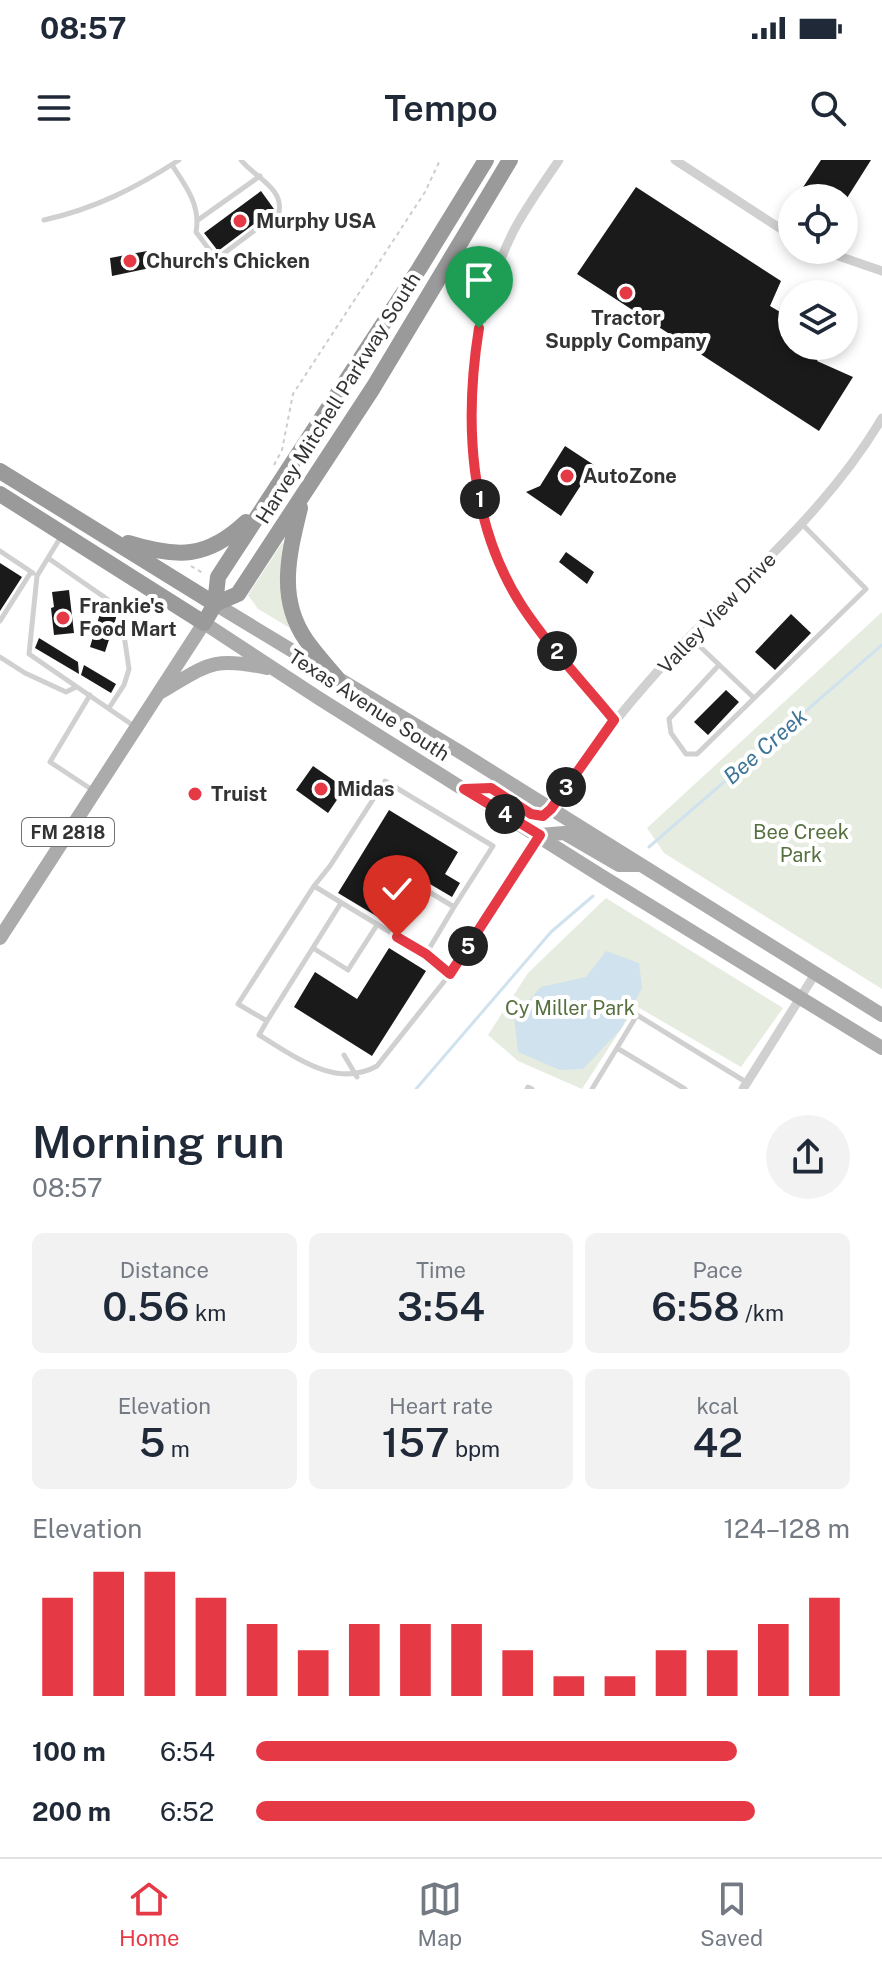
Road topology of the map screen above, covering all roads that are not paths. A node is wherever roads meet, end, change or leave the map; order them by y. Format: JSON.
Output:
{"nodes":[{"id":1,"x":179,"y":160,"type":"edge"},
{"id":2,"x":241,"y":160,"type":"edge"},
{"id":3,"x":486,"y":160,"type":"edge"},
{"id":4,"x":510,"y":160,"type":"edge"},
{"id":5,"x":559,"y":160,"type":"edge"},
{"id":6,"x":675,"y":160,"type":"edge"},
{"id":7,"x":172,"y":165,"type":"junction"},
{"id":8,"x":260,"y":176,"type":"junction"},
{"id":9,"x":44,"y":220,"type":"dead end"},
{"id":10,"x":198,"y":220,"type":"junction"},
{"id":11,"x":778,"y":227,"type":"edge"},
{"id":12,"x":858,"y":263,"type":"edge"},
{"id":13,"x":882,"y":271,"type":"edge"},
{"id":14,"x":882,"y":418,"type":"edge"},
{"id":15,"x":0,"y":471,"type":"edge"},
{"id":16,"x":0,"y":494,"type":"edge"},
{"id":17,"x":304,"y":494,"type":"junction"},
{"id":18,"x":265,"y":504,"type":"junction"},
{"id":19,"x":802,"y":524,"type":"junction"},
{"id":20,"x":63,"y":533,"type":"junction"},
{"id":21,"x":107,"y":537,"type":"junction"},
{"id":22,"x":0,"y":551,"type":"edge"},
{"id":23,"x":48,"y":558,"type":"junction"},
{"id":24,"x":34,"y":574,"type":"junction"},
{"id":25,"x":215,"y":604,"type":"junction"},
{"id":26,"x":0,"y":621,"type":"edge"},
{"id":27,"x":204,"y":623,"type":"junction"},
{"id":28,"x":690,"y":637,"type":"junction"},
{"id":29,"x":0,"y":657,"type":"edge"},
{"id":30,"x":719,"y":665,"type":"junction"},
{"id":31,"x":278,"y":670,"type":"junction"},
{"id":32,"x":337,"y":678,"type":"junction"},
{"id":33,"x":77,"y":686,"type":"junction"},
{"id":34,"x":90,"y":695,"type":"junction"},
{"id":35,"x":157,"y":695,"type":"junction"},
{"id":36,"x":754,"y":698,"type":"junction"},
{"id":37,"x":109,"y":708,"type":"junction"},
{"id":38,"x":614,"y":720,"type":"junction"},
{"id":39,"x":135,"y":726,"type":"junction"},
{"id":40,"x":464,"y":789,"type":"junction"},
{"id":41,"x":94,"y":791,"type":"junction"},
{"id":42,"x":551,"y":809,"type":"junction"},
{"id":43,"x":540,"y":835,"type":"junction"},
{"id":44,"x":641,"y":865,"type":"junction"},
{"id":45,"x":314,"y":886,"type":"junction"},
{"id":46,"x":341,"y":903,"type":"junction"},
{"id":47,"x":454,"y":907,"type":"junction"},
{"id":48,"x":377,"y":925,"type":"junction"},
{"id":49,"x":397,"y":937,"type":"junction"},
{"id":50,"x":0,"y":938,"type":"edge"},
{"id":51,"x":313,"y":948,"type":"junction"},
{"id":52,"x":426,"y":954,"type":"junction"},
{"id":53,"x":450,"y":974,"type":"junction"},
{"id":54,"x":815,"y":974,"type":"junction"},
{"id":55,"x":800,"y":998,"type":"junction"},
{"id":56,"x":882,"y":1015,"type":"edge"},
{"id":57,"x":267,"y":1021,"type":"junction"},
{"id":58,"x":617,"y":1048,"type":"junction"},
{"id":59,"x":882,"y":1048,"type":"edge"},
{"id":60,"x":344,"y":1055,"type":"dead end"},
{"id":61,"x":357,"y":1077,"type":"junction"},
{"id":62,"x":745,"y":1086,"type":"edge"},
{"id":63,"x":592,"y":1089,"type":"edge"},
{"id":64,"x":685,"y":1089,"type":"edge"}],
"edges":[{"from":1,"to":7,"type":"lane"},
{"from":2,"to":8,"type":"lane"},
{"from":3,"to":18,"type":"highway","name":"Harvey Mitchell Parkway South","number":"FM 2818"},
{"from":4,"to":17,"type":"highway","name":"Harvey Mitchell Parkway South","number":"FM 2818"},
{"from":5,"to":38,"type":"street"},
{"from":6,"to":11,"type":"street"},
{"from":7,"to":9,"type":"lane"},
{"from":7,"to":10,"type":"lane"},
{"from":8,"to":10,"type":"lane"},
{"from":8,"to":10,"type":"lane"},
{"from":12,"to":13,"type":"street"},
{"from":14,"to":19,"type":"street","name":"Valley View Drive"},
{"from":15,"to":21,"type":"highway","name":"Texas Avenue South"},
{"from":16,"to":20,"type":"highway","name":"Texas Avenue South"},
{"from":17,"to":25,"type":"highway","name":"Harvey Mitchell Parkway South","number":"FM 2818"},
{"from":17,"to":32,"type":"highway"},
{"from":18,"to":21,"type":"highway"},
{"from":18,"to":25,"type":"highway","name":"Harvey Mitchell Parkway South","number":"FM 2818"},
{"from":19,"to":28,"type":"street","name":"Valley View Drive"},
{"from":19,"to":36,"type":"lane"},
{"from":20,"to":23,"type":"lane"},
{"from":20,"to":27,"type":"highway","name":"Texas Avenue South"},
{"from":21,"to":25,"type":"highway","name":"Texas Avenue South"},
{"from":22,"to":24,"type":"lane"},
{"from":23,"to":24,"type":"lane"},
{"from":23,"to":37,"type":"lane"},
{"from":24,"to":26,"type":"lane"},
{"from":24,"to":33,"type":"lane"},
{"from":25,"to":27,"type":"highway","name":"Harvey Mitchell Parkway South","number":"FM 2818"},
{"from":25,"to":32,"type":"main road","name":"Texas Avenue South"},
{"from":27,"to":31,"type":"main road","name":"Texas Avenue South"},
{"from":27,"to":35,"type":"main road","name":"Harvey Mitchell Parkway South","number":"FM 2818"},
{"from":28,"to":30,"type":"lane"},
{"from":28,"to":38,"type":"street","name":"Valley View Drive"},
{"from":29,"to":33,"type":"lane"},
{"from":30,"to":36,"type":"lane"},
{"from":30,"to":36,"type":"lane"},
{"from":31,"to":35,"type":"main road"},
{"from":31,"to":40,"type":"main road","name":"Texas Avenue South"},
{"from":32,"to":42,"type":"main road","name":"Texas Avenue South"},
{"from":33,"to":34,"type":"lane"},
{"from":34,"to":37,"type":"lane"},
{"from":34,"to":41,"type":"lane"},
{"from":35,"to":39,"type":"main road","name":"Harvey Mitchell Parkway South","number":"FM 2818"},
{"from":37,"to":39,"type":"lane"},
{"from":38,"to":42,"type":"street","name":"Valley View Drive"},
{"from":39,"to":41,"type":"main road","name":"Harvey Mitchell Parkway South","number":"FM 2818"},
{"from":40,"to":42,"type":"main road"},
{"from":40,"to":43,"type":"main road","name":"Texas Avenue South"},
{"from":41,"to":50,"type":"main road","name":"Harvey Mitchell Parkway South","number":"FM 2818"},
{"from":42,"to":44,"type":"main road","name":"Texas Avenue South"},
{"from":43,"to":44,"type":"main road"},
{"from":43,"to":53,"type":"lane"},
{"from":43,"to":55,"type":"main road","name":"Texas Avenue South"},
{"from":44,"to":54,"type":"main road","name":"Texas Avenue South"},
{"from":45,"to":46,"type":"lane"},
{"from":45,"to":47,"type":"lane"},
{"from":45,"to":57,"type":"lane"},
{"from":46,"to":48,"type":"lane"},
{"from":46,"to":51,"type":"lane"},
{"from":47,"to":49,"type":"lane"},
{"from":47,"to":52,"type":"lane"},
{"from":48,"to":49,"type":"lane"},
{"from":48,"to":51,"type":"lane"},
{"from":49,"to":52,"type":"lane"},
{"from":51,"to":57,"type":"lane"},
{"from":52,"to":53,"type":"lane"},
{"from":53,"to":61,"type":"lane"},
{"from":54,"to":55,"type":"street"},
{"from":54,"to":56,"type":"main road","name":"Texas Avenue South"},
{"from":55,"to":59,"type":"main road","name":"Texas Avenue South"},
{"from":55,"to":62,"type":"street"},
{"from":57,"to":61,"type":"lane"},
{"from":58,"to":62,"type":"lane"},
{"from":58,"to":63,"type":"lane"},
{"from":58,"to":64,"type":"lane"},
{"from":60,"to":61,"type":"lane"}]}
